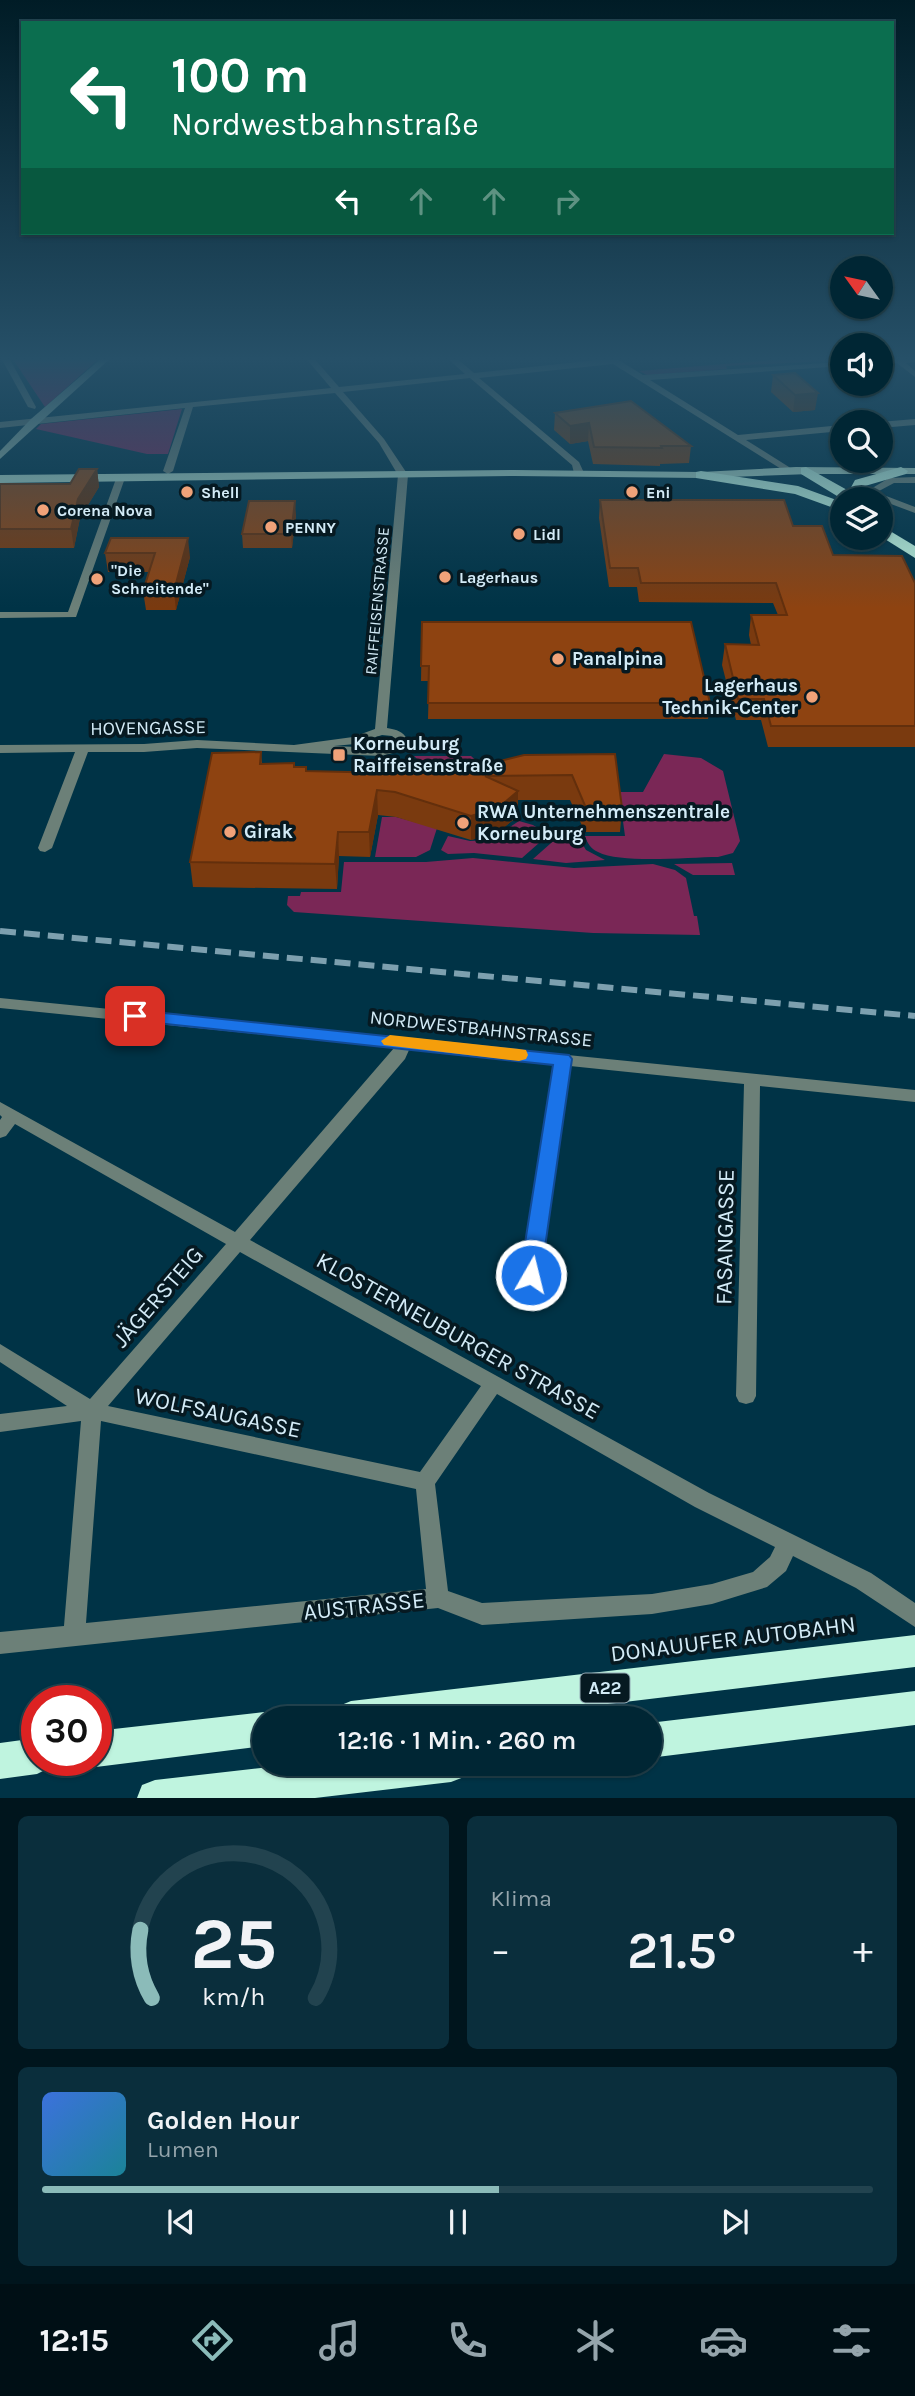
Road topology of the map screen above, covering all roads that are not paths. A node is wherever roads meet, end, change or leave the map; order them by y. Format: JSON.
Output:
{"nodes":[{"id":1,"x":16,"y":440,"type":"edge"},
{"id":2,"x":178,"y":440,"type":"edge"},
{"id":3,"x":380,"y":440,"type":"edge"},
{"id":4,"x":548,"y":440,"type":"edge"},
{"id":5,"x":740,"y":440,"type":"edge"},
{"id":6,"x":0,"y":456,"type":"edge"},
{"id":7,"x":784,"y":467,"type":"junction"},
{"id":8,"x":168,"y":471,"type":"dead end"},
{"id":9,"x":806,"y":471,"type":"junction"},
{"id":10,"x":908,"y":471,"type":"edge"},
{"id":11,"x":579,"y":473,"type":"junction"},
{"id":12,"x":403,"y":475,"type":"junction"},
{"id":13,"x":701,"y":475,"type":"junction"},
{"id":14,"x":120,"y":478,"type":"junction"},
{"id":15,"x":0,"y":479,"type":"edge"},
{"id":16,"x":915,"y":480,"type":"edge"},
{"id":17,"x":832,"y":487,"type":"edge"},
{"id":18,"x":858,"y":487,"type":"edge"},
{"id":19,"x":830,"y":495,"type":"edge"},
{"id":20,"x":830,"y":500,"type":"edge"},
{"id":21,"x":915,"y":510,"type":"edge"},
{"id":22,"x":893,"y":525,"type":"edge"},
{"id":23,"x":893,"y":538,"type":"edge"},
{"id":24,"x":915,"y":539,"type":"edge"},
{"id":25,"x":915,"y":552,"type":"edge"},
{"id":26,"x":0,"y":615,"type":"edge"},
{"id":27,"x":381,"y":731,"type":"junction"},
{"id":28,"x":363,"y":738,"type":"junction"},
{"id":29,"x":298,"y":747,"type":"junction"},
{"id":30,"x":82,"y":748,"type":"junction"},
{"id":31,"x":0,"y":749,"type":"edge"},
{"id":32,"x":370,"y":750,"type":"junction"},
{"id":33,"x":45,"y":848,"type":"dead end"},
{"id":34,"x":0,"y":1003,"type":"edge"},
{"id":35,"x":404,"y":1042,"type":"junction"},
{"id":36,"x":563,"y":1059,"type":"junction"},
{"id":37,"x":752,"y":1078,"type":"junction"},
{"id":38,"x":915,"y":1096,"type":"edge"},
{"id":39,"x":6,"y":1112,"type":"edge"},
{"id":40,"x":0,"y":1132,"type":"edge"},
{"id":41,"x":236,"y":1243,"type":"junction"},
{"id":42,"x":531,"y":1275,"type":"dead end"},
{"id":43,"x":0,"y":1352,"type":"edge"},
{"id":44,"x":494,"y":1383,"type":"junction"},
{"id":45,"x":746,"y":1396,"type":"dead end"},
{"id":46,"x":92,"y":1411,"type":"junction"},
{"id":47,"x":0,"y":1423,"type":"edge"},
{"id":48,"x":425,"y":1482,"type":"junction"},
{"id":49,"x":789,"y":1542,"type":"junction"},
{"id":50,"x":438,"y":1598,"type":"junction"},
{"id":51,"x":915,"y":1616,"type":"edge"},
{"id":52,"x":74,"y":1635,"type":"junction"},
{"id":53,"x":0,"y":1643,"type":"edge"},
{"id":54,"x":908,"y":1649,"type":"edge"},
{"id":55,"x":448,"y":1706,"type":"edge"},
{"id":56,"x":915,"y":1708,"type":"edge"},
{"id":57,"x":252,"y":1730,"type":"edge"},
{"id":58,"x":662,"y":1739,"type":"edge"},
{"id":59,"x":112,"y":1747,"type":"edge"},
{"id":60,"x":21,"y":1758,"type":"edge"},
{"id":61,"x":0,"y":1761,"type":"edge"},
{"id":62,"x":343,"y":1776,"type":"edge"},
{"id":63,"x":155,"y":1797,"type":"edge"}],
"edges":[{"from":1,"to":6,"type":"main road"},
{"from":2,"to":8,"type":"street"},
{"from":3,"to":12,"type":"street"},
{"from":4,"to":11,"type":"street"},
{"from":5,"to":7,"type":"street"},
{"from":7,"to":9,"type":"main road"},
{"from":7,"to":11,"type":"main road"},
{"from":9,"to":10,"type":"main road"},
{"from":9,"to":13,"type":"main road"},
{"from":9,"to":17,"type":"highway"},
{"from":9,"to":19,"type":"highway"},
{"from":10,"to":18,"type":"highway"},
{"from":11,"to":12,"type":"main road"},
{"from":11,"to":13,"type":"main road"},
{"from":12,"to":14,"type":"main road"},
{"from":12,"to":27,"type":"street","name":"RAIFFEISENSTRASSE"},
{"from":13,"to":20,"type":"highway"},
{"from":14,"to":15,"type":"main road"},
{"from":14,"to":26,"type":"street"},
{"from":16,"to":21,"type":"street"},
{"from":22,"to":24,"type":"highway"},
{"from":23,"to":25,"type":"highway"},
{"from":27,"to":28,"type":"street"},
{"from":27,"to":32,"type":"street","name":"HOVENGASSE"},
{"from":28,"to":29,"type":"street","name":"HOVENGASSE"},
{"from":28,"to":32,"type":"street"},
{"from":29,"to":30,"type":"street","name":"HOVENGASSE"},
{"from":29,"to":32,"type":"street","name":"HOVENGASSE"},
{"from":30,"to":31,"type":"street","name":"HOVENGASSE"},
{"from":30,"to":33,"type":"street"},
{"from":34,"to":35,"type":"street","name":"NORDWESTBAHNSTRASSE"},
{"from":35,"to":36,"type":"street","name":"NORDWESTBAHNSTRASSE"},
{"from":35,"to":41,"type":"street","name":"JÄGERSTEIG"},
{"from":36,"to":37,"type":"street","name":"NORDWESTBAHNSTRASSE"},
{"from":36,"to":42,"type":"street"},
{"from":37,"to":38,"type":"street","name":"NORDWESTBAHNSTRASSE"},
{"from":37,"to":45,"type":"street","name":"FASANGASSE"},
{"from":39,"to":40,"type":"street"},
{"from":39,"to":41,"type":"street","name":"KLOSTERNEUBURGER STRASSE"},
{"from":41,"to":44,"type":"street","name":"KLOSTERNEUBURGER STRASSE"},
{"from":41,"to":46,"type":"street","name":"JÄGERSTEIG"},
{"from":43,"to":46,"type":"street"},
{"from":44,"to":48,"type":"street"},
{"from":44,"to":49,"type":"street","name":"KLOSTERNEUBURGER STRASSE"},
{"from":46,"to":47,"type":"street","name":"WOLFSAUGASSE"},
{"from":46,"to":48,"type":"street","name":"WOLFSAUGASSE"},
{"from":46,"to":52,"type":"street"},
{"from":48,"to":50,"type":"street"},
{"from":49,"to":50,"type":"street","name":"AUSTRASSE"},
{"from":49,"to":51,"type":"street","name":"KLOSTERNEUBURGER STRASSE"},
{"from":50,"to":52,"type":"street","name":"AUSTRASSE"},
{"from":52,"to":53,"type":"street","name":"AUSTRASSE"},
{"from":54,"to":55,"type":"highway","name":"DONAUUFER AUTOBAHN","number":"A22"},
{"from":56,"to":58,"type":"highway"},
{"from":57,"to":59,"type":"highway"},
{"from":60,"to":61,"type":"highway"},
{"from":62,"to":63,"type":"highway"}]}
